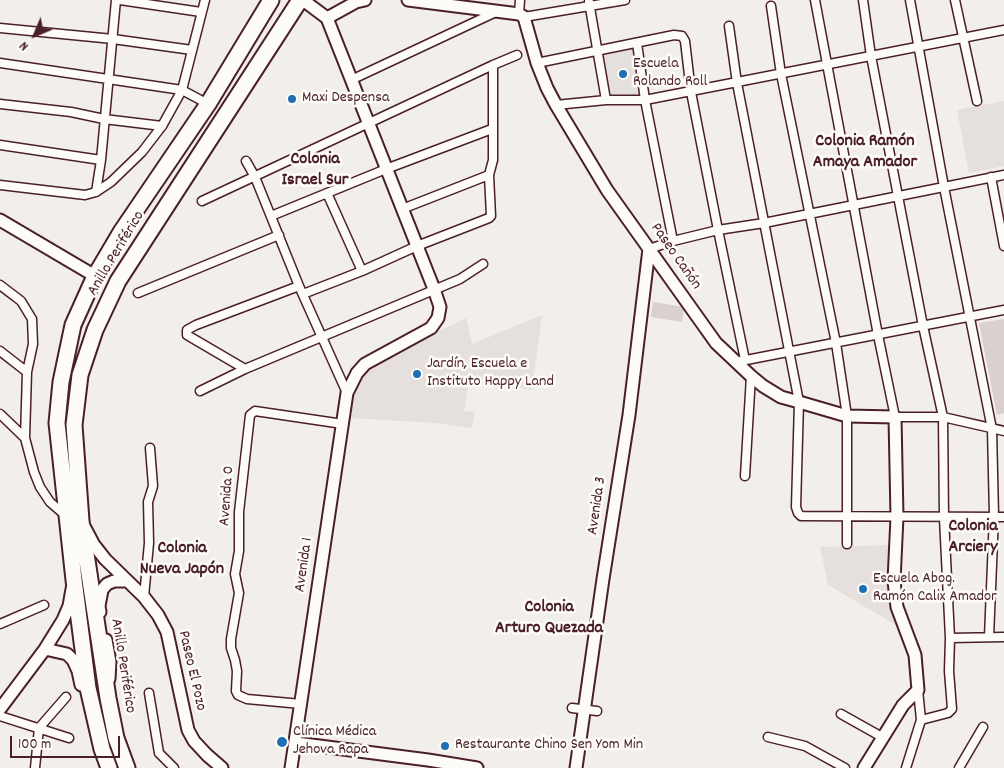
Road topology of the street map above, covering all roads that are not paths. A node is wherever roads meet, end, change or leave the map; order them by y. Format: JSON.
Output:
{"nodes":[{"id":1,"x":118,"y":0,"type":"edge"},
{"id":2,"x":205,"y":0,"type":"edge"},
{"id":3,"x":271,"y":0,"type":"edge"},
{"id":4,"x":302,"y":0,"type":"edge"},
{"id":5,"x":364,"y":0,"type":"edge"},
{"id":6,"x":408,"y":0,"type":"edge"},
{"id":7,"x":520,"y":0,"type":"edge"},
{"id":8,"x":624,"y":0,"type":"edge"},
{"id":9,"x":815,"y":0,"type":"edge"},
{"id":10,"x":863,"y":0,"type":"edge"},
{"id":11,"x":910,"y":0,"type":"edge"},
{"id":12,"x":955,"y":0,"type":"edge"},
{"id":13,"x":433,"y":1,"type":"edge"},
{"id":14,"x":589,"y":2,"type":"edge"},
{"id":15,"x":478,"y":4,"type":"edge"},
{"id":16,"x":771,"y":6,"type":"dead end"},
{"id":17,"x":498,"y":11,"type":"junction"},
{"id":18,"x":201,"y":12,"type":"junction"},
{"id":19,"x":522,"y":16,"type":"junction"},
{"id":20,"x":327,"y":18,"type":"junction"},
{"id":21,"x":729,"y":26,"type":"dead end"},
{"id":22,"x":0,"y":28,"type":"edge"},
{"id":23,"x":1004,"y":30,"type":"edge"},
{"id":24,"x":113,"y":39,"type":"junction"},
{"id":25,"x":964,"y":39,"type":"junction"},
{"id":26,"x":637,"y":43,"type":"junction"},
{"id":27,"x":918,"y":48,"type":"junction"},
{"id":28,"x":192,"y":50,"type":"junction"},
{"id":29,"x":597,"y":51,"type":"junction"},
{"id":30,"x":517,"y":55,"type":"dead end"},
{"id":31,"x":871,"y":56,"type":"junction"},
{"id":32,"x":0,"y":63,"type":"edge"},
{"id":33,"x":537,"y":64,"type":"junction"},
{"id":34,"x":493,"y":65,"type":"junction"},
{"id":35,"x":826,"y":65,"type":"junction"},
{"id":36,"x":781,"y":74,"type":"junction"},
{"id":37,"x":108,"y":78,"type":"junction"},
{"id":38,"x":351,"y":80,"type":"junction"},
{"id":39,"x":737,"y":83,"type":"junction"},
{"id":40,"x":182,"y":90,"type":"junction"},
{"id":41,"x":691,"y":92,"type":"junction"},
{"id":42,"x":606,"y":100,"type":"junction"},
{"id":43,"x":645,"y":100,"type":"junction"},
{"id":44,"x":977,"y":102,"type":"dead end"},
{"id":45,"x":0,"y":104,"type":"edge"},
{"id":46,"x":208,"y":104,"type":"junction"},
{"id":47,"x":556,"y":105,"type":"junction"},
{"id":48,"x":104,"y":119,"type":"junction"},
{"id":49,"x":368,"y":123,"type":"junction"},
{"id":50,"x":162,"y":126,"type":"junction"},
{"id":51,"x":492,"y":129,"type":"junction"},
{"id":52,"x":0,"y":145,"type":"edge"},
{"id":53,"x":176,"y":150,"type":"junction"},
{"id":54,"x":101,"y":160,"type":"junction"},
{"id":55,"x":246,"y":161,"type":"dead end"},
{"id":56,"x":194,"y":163,"type":"junction"},
{"id":57,"x":386,"y":169,"type":"junction"},
{"id":58,"x":488,"y":174,"type":"junction"},
{"id":59,"x":1004,"y":175,"type":"edge"},
{"id":60,"x":255,"y":177,"type":"junction"},
{"id":61,"x":991,"y":177,"type":"junction"},
{"id":62,"x":0,"y":185,"type":"edge"},
{"id":63,"x":944,"y":187,"type":"junction"},
{"id":64,"x":96,"y":192,"type":"junction"},
{"id":65,"x":327,"y":193,"type":"junction"},
{"id":66,"x":899,"y":196,"type":"junction"},
{"id":67,"x":202,"y":201,"type":"dead end"},
{"id":68,"x":853,"y":205,"type":"junction"},
{"id":69,"x":402,"y":209,"type":"junction"},
{"id":70,"x":809,"y":213,"type":"junction"},
{"id":71,"x":271,"y":216,"type":"junction"},
{"id":72,"x":0,"y":220,"type":"edge"},
{"id":73,"x":764,"y":223,"type":"junction"},
{"id":74,"x":718,"y":230,"type":"junction"},
{"id":75,"x":279,"y":235,"type":"junction"},
{"id":76,"x":673,"y":241,"type":"junction"},
{"id":77,"x":417,"y":246,"type":"junction"},
{"id":78,"x":1004,"y":246,"type":"edge"},
{"id":79,"x":649,"y":249,"type":"junction"},
{"id":80,"x":483,"y":264,"type":"dead end"},
{"id":81,"x":362,"y":271,"type":"junction"},
{"id":82,"x":95,"y":276,"type":"junction"},
{"id":83,"x":0,"y":285,"type":"edge"},
{"id":84,"x":299,"y":286,"type":"junction"},
{"id":85,"x":434,"y":289,"type":"junction"},
{"id":86,"x":138,"y":293,"type":"dead end"},
{"id":87,"x":303,"y":294,"type":"junction"},
{"id":88,"x":1004,"y":310,"type":"edge"},
{"id":89,"x":970,"y":317,"type":"junction"},
{"id":90,"x":923,"y":326,"type":"junction"},
{"id":91,"x":878,"y":335,"type":"junction"},
{"id":92,"x":323,"y":336,"type":"junction"},
{"id":93,"x":836,"y":343,"type":"junction"},
{"id":94,"x":0,"y":351,"type":"edge"},
{"id":95,"x":790,"y":351,"type":"junction"},
{"id":96,"x":741,"y":361,"type":"junction"},
{"id":97,"x":245,"y":369,"type":"junction"},
{"id":98,"x":27,"y":372,"type":"junction"},
{"id":99,"x":751,"y":376,"type":"junction"},
{"id":100,"x":200,"y":391,"type":"dead end"},
{"id":101,"x":347,"y":393,"type":"junction"},
{"id":102,"x":799,"y":402,"type":"junction"},
{"id":103,"x":0,"y":414,"type":"edge"},
{"id":104,"x":847,"y":416,"type":"junction"},
{"id":105,"x":895,"y":417,"type":"junction"},
{"id":106,"x":943,"y":417,"type":"junction"},
{"id":107,"x":343,"y":424,"type":"junction"},
{"id":108,"x":992,"y":429,"type":"junction"},
{"id":109,"x":1004,"y":431,"type":"edge"},
{"id":110,"x":25,"y":438,"type":"junction"},
{"id":111,"x":150,"y":448,"type":"dead end"},
{"id":112,"x":745,"y":476,"type":"dead end"},
{"id":113,"x":846,"y":516,"type":"junction"},
{"id":114,"x":994,"y":516,"type":"junction"},
{"id":115,"x":1004,"y":516,"type":"edge"},
{"id":116,"x":896,"y":517,"type":"junction"},
{"id":117,"x":944,"y":518,"type":"junction"},
{"id":118,"x":74,"y":519,"type":"junction"},
{"id":119,"x":847,"y":544,"type":"dead end"},
{"id":120,"x":74,"y":580,"type":"junction"},
{"id":121,"x":127,"y":581,"type":"junction"},
{"id":122,"x":144,"y":596,"type":"junction"},
{"id":123,"x":44,"y":605,"type":"dead end"},
{"id":124,"x":0,"y":624,"type":"edge"},
{"id":125,"x":989,"y":637,"type":"junction"},
{"id":126,"x":1004,"y":637,"type":"edge"},
{"id":127,"x":950,"y":638,"type":"junction"},
{"id":128,"x":45,"y":649,"type":"junction"},
{"id":129,"x":918,"y":690,"type":"junction"},
{"id":130,"x":149,"y":693,"type":"dead end"},
{"id":131,"x":66,"y":696,"type":"dead end"},
{"id":132,"x":108,"y":698,"type":"junction"},
{"id":133,"x":301,"y":704,"type":"junction"},
{"id":134,"x":572,"y":708,"type":"dead end"},
{"id":135,"x":585,"y":709,"type":"junction"},
{"id":136,"x":0,"y":710,"type":"edge"},
{"id":137,"x":597,"y":711,"type":"dead end"},
{"id":138,"x":841,"y":714,"type":"dead end"},
{"id":139,"x":921,"y":720,"type":"junction"},
{"id":140,"x":983,"y":726,"type":"dead end"},
{"id":141,"x":39,"y":728,"type":"junction"},
{"id":142,"x":768,"y":737,"type":"dead end"},
{"id":143,"x":882,"y":737,"type":"junction"},
{"id":144,"x":69,"y":738,"type":"dead end"},
{"id":145,"x":296,"y":743,"type":"junction"},
{"id":146,"x":102,"y":750,"type":"junction"},
{"id":147,"x":159,"y":753,"type":"junction"},
{"id":148,"x":428,"y":764,"type":"edge"},
{"id":149,"x":35,"y":768,"type":"edge"},
{"id":150,"x":109,"y":768,"type":"edge"},
{"id":151,"x":127,"y":768,"type":"edge"},
{"id":152,"x":166,"y":768,"type":"edge"},
{"id":153,"x":174,"y":768,"type":"edge"},
{"id":154,"x":222,"y":768,"type":"edge"},
{"id":155,"x":292,"y":768,"type":"edge"},
{"id":156,"x":477,"y":768,"type":"edge"},
{"id":157,"x":576,"y":768,"type":"edge"},
{"id":158,"x":845,"y":768,"type":"edge"},
{"id":159,"x":864,"y":768,"type":"edge"},
{"id":160,"x":906,"y":768,"type":"edge"},
{"id":161,"x":959,"y":768,"type":"edge"}],
"edges":[{"from":1,"to":18,"type":"street"},
{"from":1,"to":24,"type":"street"},
{"from":2,"to":18,"type":"street"},
{"from":3,"to":46,"type":"highway","name":"Anillo Periférico"},
{"from":4,"to":20,"type":"street"},
{"from":4,"to":56,"type":"highway","name":"Anillo Periférico"},
{"from":5,"to":20,"type":"street"},
{"from":6,"to":13,"type":"street"},
{"from":7,"to":19,"type":"street"},
{"from":8,"to":14,"type":"street"},
{"from":9,"to":35,"type":"street"},
{"from":10,"to":31,"type":"street"},
{"from":11,"to":27,"type":"street"},
{"from":12,"to":25,"type":"street"},
{"from":13,"to":15,"type":"street"},
{"from":14,"to":19,"type":"street"},
{"from":14,"to":29,"type":"street"},
{"from":15,"to":17,"type":"street"},
{"from":16,"to":36,"type":"street"},
{"from":17,"to":19,"type":"street"},
{"from":17,"to":38,"type":"street"},
{"from":18,"to":28,"type":"street"},
{"from":19,"to":33,"type":"street","name":"Paseo Cañón"},
{"from":20,"to":38,"type":"street"},
{"from":21,"to":39,"type":"street"},
{"from":22,"to":24,"type":"street"},
{"from":23,"to":25,"type":"street"},
{"from":24,"to":28,"type":"street"},
{"from":24,"to":37,"type":"street"},
{"from":25,"to":27,"type":"street"},
{"from":25,"to":44,"type":"street"},
{"from":26,"to":29,"type":"street"},
{"from":26,"to":41,"type":"street"},
{"from":26,"to":43,"type":"street"},
{"from":27,"to":31,"type":"street"},
{"from":27,"to":63,"type":"street"},
{"from":28,"to":40,"type":"street"},
{"from":29,"to":33,"type":"street"},
{"from":29,"to":42,"type":"street"},
{"from":30,"to":34,"type":"street"},
{"from":31,"to":35,"type":"street"},
{"from":31,"to":66,"type":"street"},
{"from":32,"to":37,"type":"street"},
{"from":33,"to":47,"type":"street","name":"Paseo Cañón"},
{"from":34,"to":49,"type":"street"},
{"from":34,"to":51,"type":"street"},
{"from":35,"to":36,"type":"street"},
{"from":35,"to":68,"type":"street"},
{"from":36,"to":39,"type":"street"},
{"from":36,"to":70,"type":"street"},
{"from":37,"to":40,"type":"street"},
{"from":37,"to":48,"type":"street"},
{"from":38,"to":49,"type":"street"},
{"from":39,"to":41,"type":"street"},
{"from":39,"to":73,"type":"street"},
{"from":40,"to":46,"type":"street"},
{"from":40,"to":50,"type":"street"},
{"from":41,"to":43,"type":"street"},
{"from":41,"to":74,"type":"street"},
{"from":42,"to":43,"type":"street"},
{"from":42,"to":47,"type":"street"},
{"from":43,"to":76,"type":"street"},
{"from":45,"to":48,"type":"street"},
{"from":46,"to":53,"type":"highway","name":"Anillo Periférico"},
{"from":47,"to":79,"type":"street","name":"Paseo Cañón"},
{"from":48,"to":50,"type":"street"},
{"from":48,"to":54,"type":"street"},
{"from":49,"to":57,"type":"street"},
{"from":49,"to":60,"type":"street"},
{"from":50,"to":64,"type":"street"},
{"from":51,"to":57,"type":"street"},
{"from":51,"to":58,"type":"street"},
{"from":52,"to":54,"type":"street"},
{"from":53,"to":56,"type":"highway"},
{"from":53,"to":82,"type":"highway","name":"Anillo Periférico"},
{"from":54,"to":64,"type":"street"},
{"from":55,"to":60,"type":"street"},
{"from":56,"to":118,"type":"highway","name":"Anillo Periférico"},
{"from":57,"to":65,"type":"street"},
{"from":57,"to":69,"type":"street"},
{"from":58,"to":69,"type":"street"},
{"from":58,"to":77,"type":"street"},
{"from":59,"to":61,"type":"street"},
{"from":60,"to":67,"type":"street"},
{"from":60,"to":71,"type":"street"},
{"from":61,"to":63,"type":"street"},
{"from":61,"to":78,"type":"street"},
{"from":62,"to":64,"type":"street"},
{"from":63,"to":66,"type":"street"},
{"from":63,"to":89,"type":"street"},
{"from":65,"to":71,"type":"street"},
{"from":65,"to":81,"type":"street"},
{"from":66,"to":68,"type":"street"},
{"from":66,"to":90,"type":"street"},
{"from":68,"to":70,"type":"street"},
{"from":68,"to":91,"type":"street"},
{"from":69,"to":77,"type":"street"},
{"from":70,"to":73,"type":"street"},
{"from":70,"to":93,"type":"street"},
{"from":71,"to":75,"type":"street"},
{"from":72,"to":82,"type":"street"},
{"from":73,"to":74,"type":"street"},
{"from":73,"to":95,"type":"street"},
{"from":74,"to":76,"type":"street"},
{"from":74,"to":96,"type":"street"},
{"from":75,"to":84,"type":"street"},
{"from":75,"to":86,"type":"street"},
{"from":76,"to":79,"type":"street"},
{"from":77,"to":81,"type":"street"},
{"from":77,"to":85,"type":"street"},
{"from":79,"to":96,"type":"street","name":"Paseo Cañón"},
{"from":79,"to":135,"type":"street","name":"Avenida 3"},
{"from":80,"to":85,"type":"street"},
{"from":81,"to":87,"type":"street"},
{"from":82,"to":118,"type":"highway","name":"Anillo Periférico"},
{"from":83,"to":98,"type":"street","name":"Paseo El Pozo"},
{"from":84,"to":87,"type":"street"},
{"from":84,"to":97,"type":"street"},
{"from":85,"to":92,"type":"street"},
{"from":85,"to":101,"type":"street"},
{"from":87,"to":92,"type":"street"},
{"from":88,"to":89,"type":"street"},
{"from":89,"to":90,"type":"street"},
{"from":89,"to":108,"type":"street"},
{"from":90,"to":91,"type":"street"},
{"from":90,"to":106,"type":"street"},
{"from":91,"to":93,"type":"street"},
{"from":91,"to":105,"type":"street"},
{"from":92,"to":97,"type":"street"},
{"from":92,"to":101,"type":"street"},
{"from":93,"to":95,"type":"street"},
{"from":93,"to":104,"type":"street"},
{"from":94,"to":98,"type":"street"},
{"from":95,"to":96,"type":"street"},
{"from":95,"to":102,"type":"street"},
{"from":96,"to":99,"type":"street","name":"Paseo Cañón"},
{"from":97,"to":100,"type":"street"},
{"from":98,"to":110,"type":"street","name":"Paseo El Pozo"},
{"from":99,"to":102,"type":"street","name":"Paseo Cañón"},
{"from":99,"to":112,"type":"street"},
{"from":101,"to":107,"type":"street","name":"Avenida 1"},
{"from":102,"to":104,"type":"street","name":"Paseo Cañón"},
{"from":102,"to":113,"type":"street"},
{"from":103,"to":110,"type":"street"},
{"from":104,"to":105,"type":"street","name":"Paseo Cañón"},
{"from":104,"to":113,"type":"street"},
{"from":105,"to":106,"type":"street","name":"Paseo Cañón"},
{"from":105,"to":116,"type":"street"},
{"from":106,"to":108,"type":"street","name":"Paseo Cañón"},
{"from":106,"to":117,"type":"street"},
{"from":107,"to":133,"type":"street","name":"Avenida 1"},
{"from":107,"to":133,"type":"street","name":"Avenida 0"},
{"from":108,"to":109,"type":"street","name":"Paseo Cañón"},
{"from":108,"to":114,"type":"street"},
{"from":110,"to":118,"type":"street","name":"Paseo El Pozo"},
{"from":111,"to":122,"type":"street"},
{"from":113,"to":116,"type":"street"},
{"from":113,"to":119,"type":"street"},
{"from":114,"to":115,"type":"street"},
{"from":114,"to":117,"type":"street"},
{"from":114,"to":125,"type":"street"},
{"from":116,"to":117,"type":"street"},
{"from":116,"to":129,"type":"street"},
{"from":117,"to":127,"type":"street"},
{"from":118,"to":120,"type":"highway","name":"Anillo Periférico"},
{"from":118,"to":121,"type":"street","name":"Paseo El Pozo"},
{"from":118,"to":132,"type":"highway","name":"Anillo Periférico"},
{"from":120,"to":128,"type":"street"},
{"from":120,"to":146,"type":"highway","name":"Anillo Periférico"},
{"from":121,"to":122,"type":"street","name":"Paseo El Pozo"},
{"from":121,"to":132,"type":"street"},
{"from":122,"to":154,"type":"street","name":"Paseo El Pozo"},
{"from":123,"to":124,"type":"street"},
{"from":125,"to":126,"type":"street"},
{"from":125,"to":127,"type":"street"},
{"from":127,"to":139,"type":"street"},
{"from":128,"to":136,"type":"street"},
{"from":128,"to":146,"type":"street"},
{"from":129,"to":139,"type":"street"},
{"from":129,"to":143,"type":"street"},
{"from":130,"to":147,"type":"street"},
{"from":131,"to":141,"type":"street"},
{"from":132,"to":151,"type":"highway","name":"Anillo Periférico"},
{"from":133,"to":145,"type":"street","name":"Avenida 1"},
{"from":134,"to":135,"type":"street"},
{"from":135,"to":137,"type":"street"},
{"from":135,"to":157,"type":"street","name":"Avenida 3"},
{"from":136,"to":141,"type":"street"},
{"from":138,"to":143,"type":"street"},
{"from":139,"to":160,"type":"street"},
{"from":140,"to":161,"type":"street"},
{"from":141,"to":144,"type":"street"},
{"from":141,"to":149,"type":"street"},
{"from":142,"to":158,"type":"street"},
{"from":143,"to":159,"type":"street"},
{"from":145,"to":148,"type":"street"},
{"from":145,"to":155,"type":"street"},
{"from":146,"to":150,"type":"highway","name":"Anillo Periférico"},
{"from":147,"to":152,"type":"street"},
{"from":147,"to":153,"type":"street"},
{"from":148,"to":156,"type":"street"}]}
